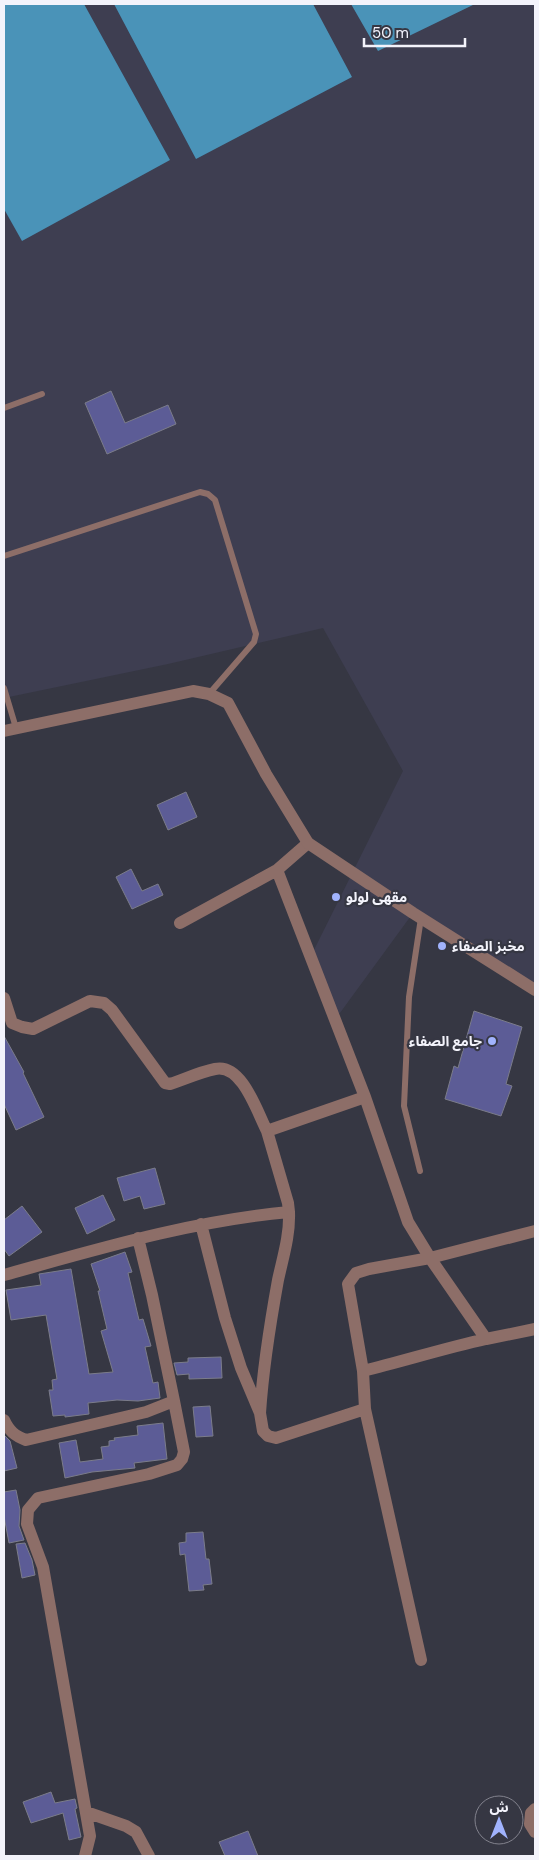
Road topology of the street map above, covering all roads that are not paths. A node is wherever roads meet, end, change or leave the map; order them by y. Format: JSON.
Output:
{"nodes":[{"id":1,"x":42,"y":394,"type":"dead end"},
{"id":2,"x":4,"y":408,"type":"edge"},
{"id":3,"x":4,"y":556,"type":"edge"},
{"id":4,"x":4,"y":688,"type":"edge"},
{"id":5,"x":209,"y":694,"type":"junction"},
{"id":6,"x":10,"y":729,"type":"edge"},
{"id":7,"x":308,"y":843,"type":"junction"},
{"id":8,"x":277,"y":870,"type":"junction"},
{"id":9,"x":421,"y":918,"type":"junction"},
{"id":10,"x":180,"y":923,"type":"dead end"},
{"id":11,"x":535,"y":990,"type":"edge"},
{"id":12,"x":4,"y":998,"type":"edge"},
{"id":13,"x":365,"y":1097,"type":"junction"},
{"id":14,"x":266,"y":1131,"type":"junction"},
{"id":15,"x":420,"y":1171,"type":"dead end"},
{"id":16,"x":289,"y":1212,"type":"junction"},
{"id":17,"x":201,"y":1224,"type":"junction"},
{"id":18,"x":535,"y":1231,"type":"edge"},
{"id":19,"x":138,"y":1238,"type":"junction"},
{"id":20,"x":430,"y":1258,"type":"junction"},
{"id":21,"x":4,"y":1275,"type":"edge"},
{"id":22,"x":535,"y":1329,"type":"edge"},
{"id":23,"x":486,"y":1339,"type":"junction"},
{"id":24,"x":363,"y":1372,"type":"junction"},
{"id":25,"x":174,"y":1401,"type":"junction"},
{"id":26,"x":365,"y":1409,"type":"junction"},
{"id":27,"x":260,"y":1413,"type":"junction"},
{"id":28,"x":4,"y":1420,"type":"edge"},
{"id":29,"x":421,"y":1660,"type":"dead end"},
{"id":30,"x":535,"y":1808,"type":"edge"},
{"id":31,"x":86,"y":1812,"type":"junction"},
{"id":32,"x":535,"y":1832,"type":"edge"},
{"id":33,"x":84,"y":1856,"type":"edge"},
{"id":34,"x":149,"y":1856,"type":"edge"}],
"edges":[{"from":1,"to":2,"type":"lane"},
{"from":3,"to":5,"type":"lane"},
{"from":4,"to":6,"type":"lane"},
{"from":5,"to":6,"type":"street"},
{"from":5,"to":7,"type":"street"},
{"from":7,"to":8,"type":"street"},
{"from":7,"to":9,"type":"street"},
{"from":8,"to":10,"type":"street"},
{"from":8,"to":13,"type":"street"},
{"from":9,"to":11,"type":"street"},
{"from":9,"to":15,"type":"lane"},
{"from":12,"to":14,"type":"street"},
{"from":13,"to":14,"type":"street"},
{"from":13,"to":20,"type":"street"},
{"from":14,"to":16,"type":"street"},
{"from":16,"to":17,"type":"street"},
{"from":16,"to":27,"type":"street"},
{"from":17,"to":19,"type":"street"},
{"from":17,"to":27,"type":"street"},
{"from":18,"to":20,"type":"street"},
{"from":19,"to":21,"type":"street"},
{"from":19,"to":25,"type":"street"},
{"from":20,"to":23,"type":"street"},
{"from":20,"to":24,"type":"street"},
{"from":22,"to":23,"type":"street"},
{"from":23,"to":24,"type":"street"},
{"from":24,"to":26,"type":"street"},
{"from":25,"to":28,"type":"street"},
{"from":25,"to":31,"type":"street"},
{"from":26,"to":27,"type":"street"},
{"from":26,"to":29,"type":"street"},
{"from":30,"to":32,"type":"street"},
{"from":31,"to":33,"type":"street"},
{"from":31,"to":34,"type":"street"}]}
